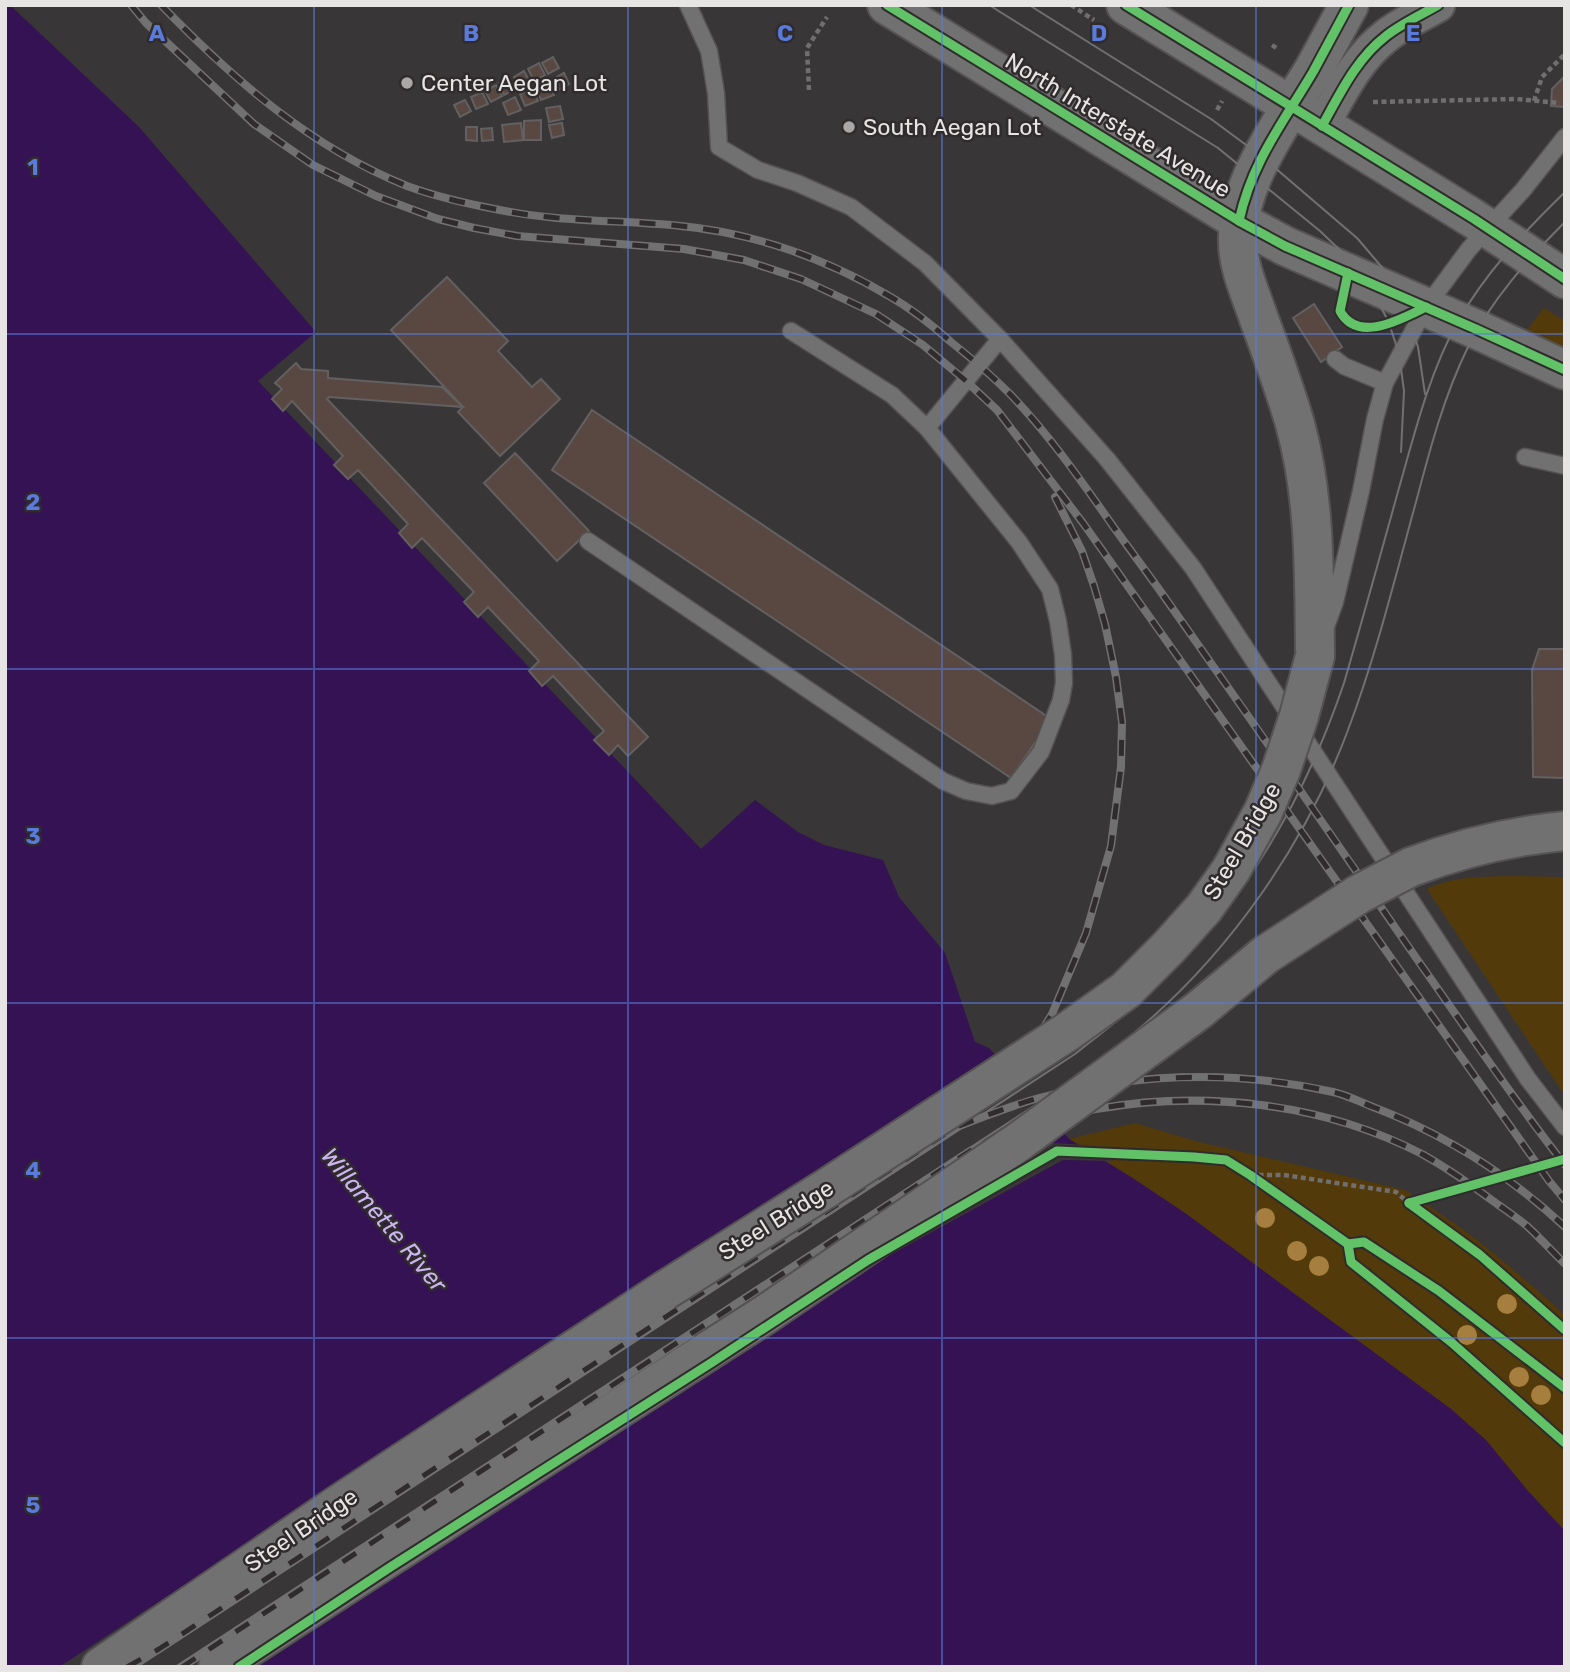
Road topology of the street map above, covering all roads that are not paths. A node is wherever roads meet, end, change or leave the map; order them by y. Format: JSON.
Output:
{"nodes":[{"id":1,"x":688,"y":5,"type":"edge"},
{"id":2,"x":887,"y":5,"type":"edge"},
{"id":3,"x":1126,"y":5,"type":"edge"},
{"id":4,"x":1349,"y":5,"type":"edge"},
{"id":5,"x":1438,"y":5,"type":"edge"},
{"id":6,"x":1306,"y":116,"type":"junction"},
{"id":7,"x":1565,"y":137,"type":"edge"},
{"id":8,"x":1239,"y":222,"type":"junction"},
{"id":9,"x":1488,"y":228,"type":"junction"},
{"id":10,"x":1565,"y":279,"type":"edge"},
{"id":11,"x":1426,"y":307,"type":"junction"},
{"id":12,"x":791,"y":331,"type":"dead end"},
{"id":13,"x":1000,"y":339,"type":"junction"},
{"id":14,"x":1335,"y":359,"type":"dead end"},
{"id":15,"x":1565,"y":370,"type":"edge"},
{"id":16,"x":1385,"y":383,"type":"junction"},
{"id":17,"x":927,"y":428,"type":"junction"},
{"id":18,"x":1525,"y":457,"type":"dead end"},
{"id":19,"x":1565,"y":466,"type":"edge"},
{"id":20,"x":588,"y":541,"type":"dead end"},
{"id":21,"x":1315,"y":656,"type":"junction"},
{"id":22,"x":1565,"y":831,"type":"edge"},
{"id":23,"x":1565,"y":1126,"type":"edge"},
{"id":24,"x":101,"y":1667,"type":"edge"},
{"id":25,"x":218,"y":1667,"type":"edge"}],
"edges":[{"from":1,"to":13,"type":"lane"},
{"from":2,"to":8,"type":"main road","name":"North Interstate Avenue"},
{"from":3,"to":6,"type":"main road"},
{"from":4,"to":6,"type":"main road","name":"Steel Bridge"},
{"from":5,"to":6,"type":"street"},
{"from":6,"to":8,"type":"main road","name":"Steel Bridge"},
{"from":6,"to":9,"type":"main road"},
{"from":7,"to":9,"type":"lane"},
{"from":8,"to":11,"type":"main road","name":"North Interstate Avenue"},
{"from":8,"to":21,"type":"main road","name":"Steel Bridge"},
{"from":9,"to":10,"type":"main road"},
{"from":9,"to":11,"type":"lane"},
{"from":11,"to":15,"type":"main road","name":"North Interstate Avenue"},
{"from":11,"to":16,"type":"lane"},
{"from":12,"to":17,"type":"lane"},
{"from":13,"to":17,"type":"lane"},
{"from":13,"to":23,"type":"lane"},
{"from":14,"to":16,"type":"lane"},
{"from":16,"to":21,"type":"lane"},
{"from":17,"to":20,"type":"lane"},
{"from":18,"to":19,"type":"lane"},
{"from":21,"to":24,"type":"main road","name":"Steel Bridge","bridge":true},
{"from":22,"to":25,"type":"main road","bridge":true}]}
